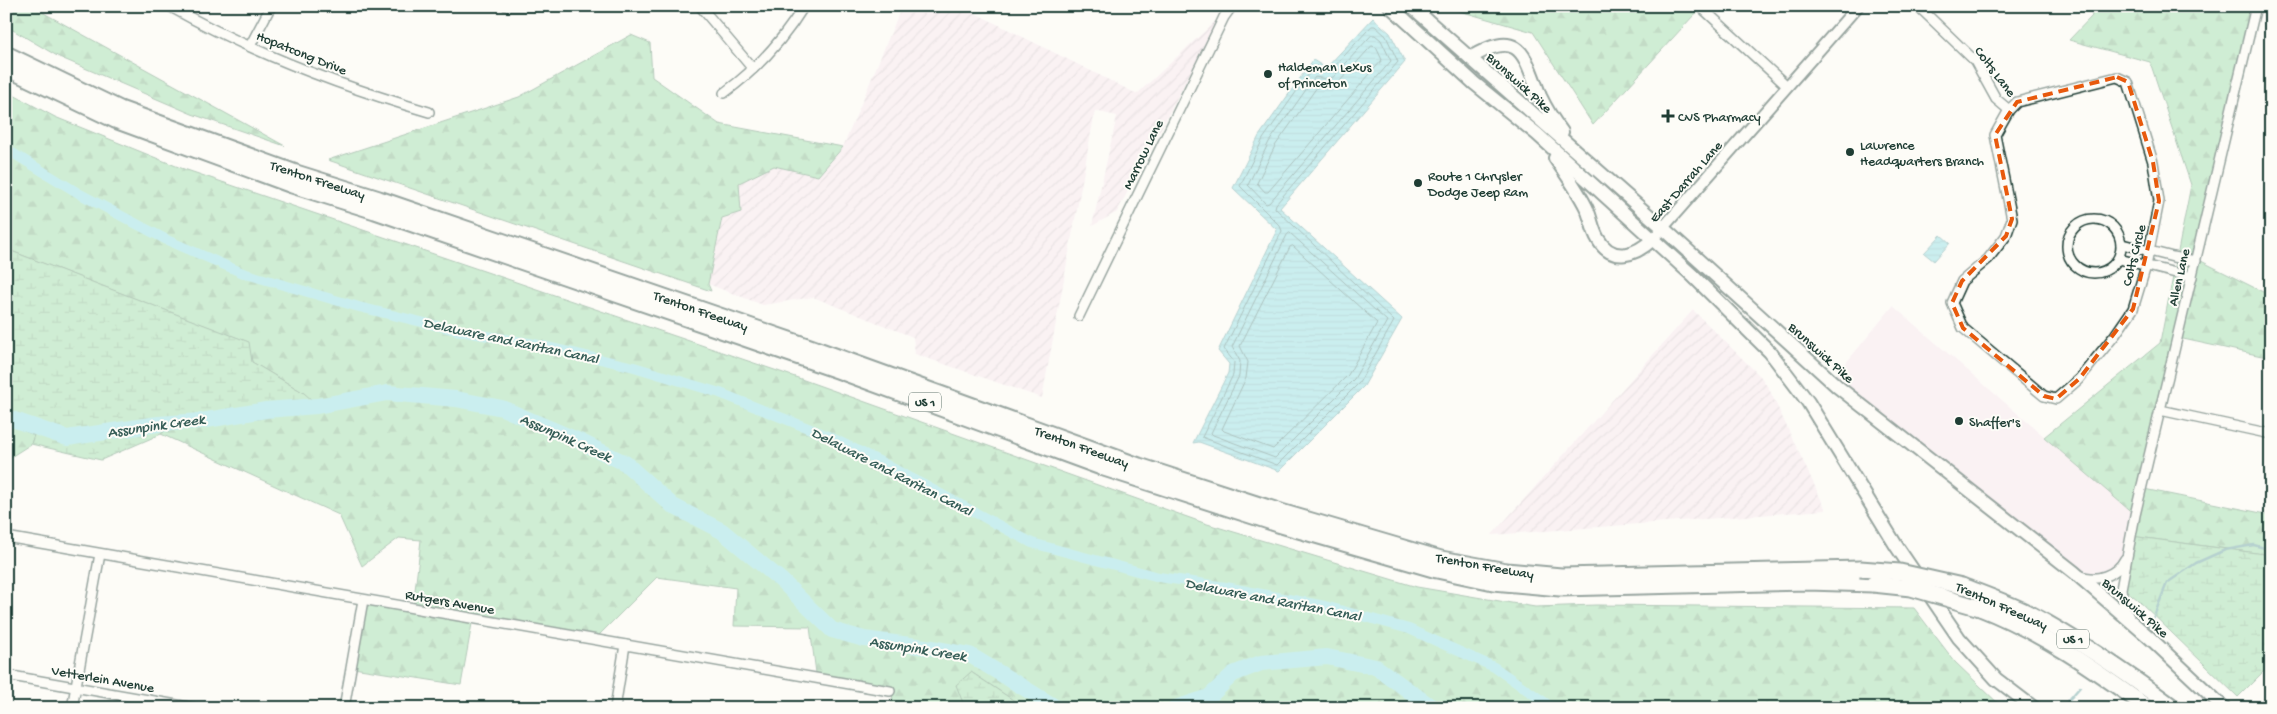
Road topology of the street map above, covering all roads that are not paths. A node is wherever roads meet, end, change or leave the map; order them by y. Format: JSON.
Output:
{"nodes":[{"id":1,"x":168,"y":6,"type":"edge"},
{"id":2,"x":271,"y":6,"type":"edge"},
{"id":3,"x":507,"y":6,"type":"edge"},
{"id":4,"x":557,"y":6,"type":"edge"},
{"id":5,"x":700,"y":6,"type":"edge"},
{"id":6,"x":804,"y":6,"type":"edge"},
{"id":7,"x":1232,"y":6,"type":"edge"},
{"id":8,"x":1390,"y":6,"type":"edge"},
{"id":9,"x":1411,"y":6,"type":"edge"},
{"id":10,"x":1700,"y":6,"type":"edge"},
{"id":11,"x":1858,"y":6,"type":"edge"},
{"id":12,"x":1918,"y":6,"type":"edge"},
{"id":13,"x":2256,"y":6,"type":"edge"},
{"id":14,"x":250,"y":46,"type":"junction"},
{"id":15,"x":6,"y":54,"type":"edge"},
{"id":16,"x":1470,"y":58,"type":"junction"},
{"id":17,"x":6,"y":68,"type":"edge"},
{"id":18,"x":753,"y":69,"type":"junction"},
{"id":19,"x":1787,"y":86,"type":"junction"},
{"id":20,"x":724,"y":93,"type":"dead end"},
{"id":21,"x":2009,"y":110,"type":"junction"},
{"id":22,"x":429,"y":112,"type":"dead end"},
{"id":23,"x":1537,"y":134,"type":"junction"},
{"id":24,"x":1590,"y":164,"type":"junction"},
{"id":25,"x":1662,"y":228,"type":"junction"},
{"id":26,"x":1653,"y":239,"type":"junction"},
{"id":27,"x":2122,"y":244,"type":"junction"},
{"id":28,"x":2150,"y":250,"type":"junction"},
{"id":29,"x":2119,"y":259,"type":"junction"},
{"id":30,"x":2196,"y":261,"type":"junction"},
{"id":31,"x":2146,"y":266,"type":"junction"},
{"id":32,"x":2192,"y":277,"type":"junction"},
{"id":33,"x":1079,"y":316,"type":"dead end"},
{"id":34,"x":2160,"y":410,"type":"junction"},
{"id":35,"x":2271,"y":434,"type":"edge"},
{"id":36,"x":6,"y":537,"type":"edge"},
{"id":37,"x":100,"y":554,"type":"junction"},
{"id":38,"x":2128,"y":554,"type":"junction"},
{"id":39,"x":2074,"y":572,"type":"junction"},
{"id":40,"x":363,"y":600,"type":"junction"},
{"id":41,"x":2134,"y":624,"type":"junction"},
{"id":42,"x":625,"y":645,"type":"junction"},
{"id":43,"x":6,"y":674,"type":"edge"},
{"id":44,"x":76,"y":687,"type":"junction"},
{"id":45,"x":890,"y":691,"type":"dead end"},
{"id":46,"x":72,"y":708,"type":"edge"},
{"id":47,"x":194,"y":708,"type":"edge"},
{"id":48,"x":344,"y":708,"type":"edge"},
{"id":49,"x":615,"y":708,"type":"edge"},
{"id":50,"x":2034,"y":708,"type":"edge"},
{"id":51,"x":2148,"y":708,"type":"edge"},
{"id":52,"x":2174,"y":708,"type":"edge"},
{"id":53,"x":2224,"y":708,"type":"edge"}],
"edges":[{"from":1,"to":14,"type":"street","name":"Hopatcong Drive"},
{"from":2,"to":14,"type":"street"},
{"from":3,"to":4,"type":"street"},
{"from":5,"to":18,"type":"street"},
{"from":6,"to":18,"type":"street"},
{"from":7,"to":33,"type":"street","name":"Marrow Lane"},
{"from":8,"to":23,"type":"main road","name":"Brunswick Pike"},
{"from":9,"to":16,"type":"main road","name":"Brunswick Pike"},
{"from":10,"to":19,"type":"street"},
{"from":11,"to":19,"type":"street","name":"East Darrah Lane"},
{"from":12,"to":21,"type":"street","name":"Colts Lane"},
{"from":13,"to":30,"type":"street","name":"Allen Lane"},
{"from":14,"to":22,"type":"street","name":"Hopatcong Drive"},
{"from":15,"to":52,"type":"highway","name":"Trenton Freeway","number":"US 1","bridge":true},
{"from":16,"to":24,"type":"main road","name":"Brunswick Pike"},
{"from":16,"to":24,"type":"main road"},
{"from":17,"to":51,"type":"highway","name":"Trenton Freeway","number":"US 1","bridge":true},
{"from":18,"to":20,"type":"street"},
{"from":19,"to":25,"type":"street","name":"East Darrah Lane"},
{"from":21,"to":28,"type":"street","name":"Colts Circle"},
{"from":21,"to":31,"type":"street","name":"Colts Circle"},
{"from":23,"to":26,"type":"main road","name":"Brunswick Pike"},
{"from":23,"to":26,"type":"main road"},
{"from":24,"to":25,"type":"main road","name":"Brunswick Pike"},
{"from":25,"to":26,"type":"street","name":"East Darrah Lane"},
{"from":25,"to":39,"type":"main road","name":"Brunswick Pike"},
{"from":26,"to":50,"type":"main road","name":"Brunswick Pike"},
{"from":27,"to":28,"type":"street"},
{"from":27,"to":29,"type":"street"},
{"from":27,"to":29,"type":"street"},
{"from":28,"to":30,"type":"street"},
{"from":28,"to":31,"type":"street","name":"Colts Circle"},
{"from":29,"to":31,"type":"street"},
{"from":30,"to":32,"type":"street","name":"Allen Lane"},
{"from":31,"to":32,"type":"street"},
{"from":32,"to":34,"type":"street","name":"Allen Lane"},
{"from":34,"to":35,"type":"street"},
{"from":34,"to":38,"type":"street","name":"Allen Lane"},
{"from":36,"to":37,"type":"street","name":"Rutgers Avenue"},
{"from":37,"to":40,"type":"street","name":"Rutgers Avenue"},
{"from":37,"to":44,"type":"street"},
{"from":38,"to":39,"type":"street","name":"Allen Lane"},
{"from":38,"to":41,"type":"street","name":"Allen Lane"},
{"from":39,"to":41,"type":"main road","name":"Brunswick Pike"},
{"from":40,"to":42,"type":"street","name":"Rutgers Avenue"},
{"from":40,"to":48,"type":"street"},
{"from":41,"to":53,"type":"main road","name":"Brunswick Pike"},
{"from":42,"to":45,"type":"street","name":"Rutgers Avenue"},
{"from":42,"to":49,"type":"street"},
{"from":43,"to":44,"type":"street","name":"Vetterlein Avenue"},
{"from":44,"to":46,"type":"street"},
{"from":44,"to":47,"type":"street","name":"Vetterlein Avenue"}]}
